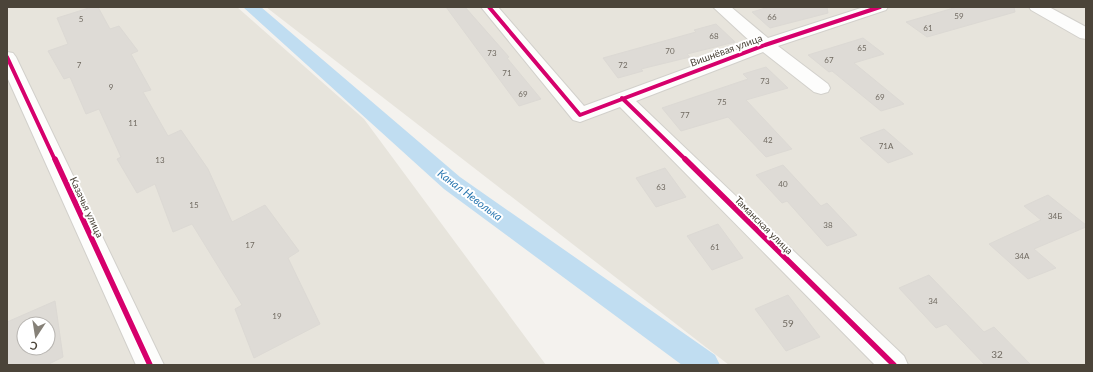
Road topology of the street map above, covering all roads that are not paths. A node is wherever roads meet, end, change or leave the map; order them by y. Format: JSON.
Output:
{"nodes":[{"id":1,"x":489,"y":7,"type":"edge"},
{"id":2,"x":721,"y":7,"type":"edge"},
{"id":3,"x":880,"y":7,"type":"edge"},
{"id":4,"x":1037,"y":7,"type":"edge"},
{"id":5,"x":1086,"y":34,"type":"edge"},
{"id":6,"x":765,"y":45,"type":"junction"},
{"id":7,"x":7,"y":57,"type":"edge"},
{"id":8,"x":821,"y":88,"type":"dead end"},
{"id":9,"x":622,"y":98,"type":"junction"},
{"id":10,"x":150,"y":365,"type":"edge"},
{"id":11,"x":894,"y":365,"type":"edge"}],
"edges":[{"from":1,"to":9,"type":"street","name":"Вишнёвая улица"},
{"from":2,"to":6,"type":"street"},
{"from":3,"to":6,"type":"street","name":"Вишнёвая улица"},
{"from":4,"to":5,"type":"street"},
{"from":6,"to":8,"type":"street"},
{"from":6,"to":9,"type":"street","name":"Вишнёвая улица"},
{"from":7,"to":10,"type":"street","name":"Казачья улица"},
{"from":9,"to":11,"type":"street","name":"Таманская улица"}]}
